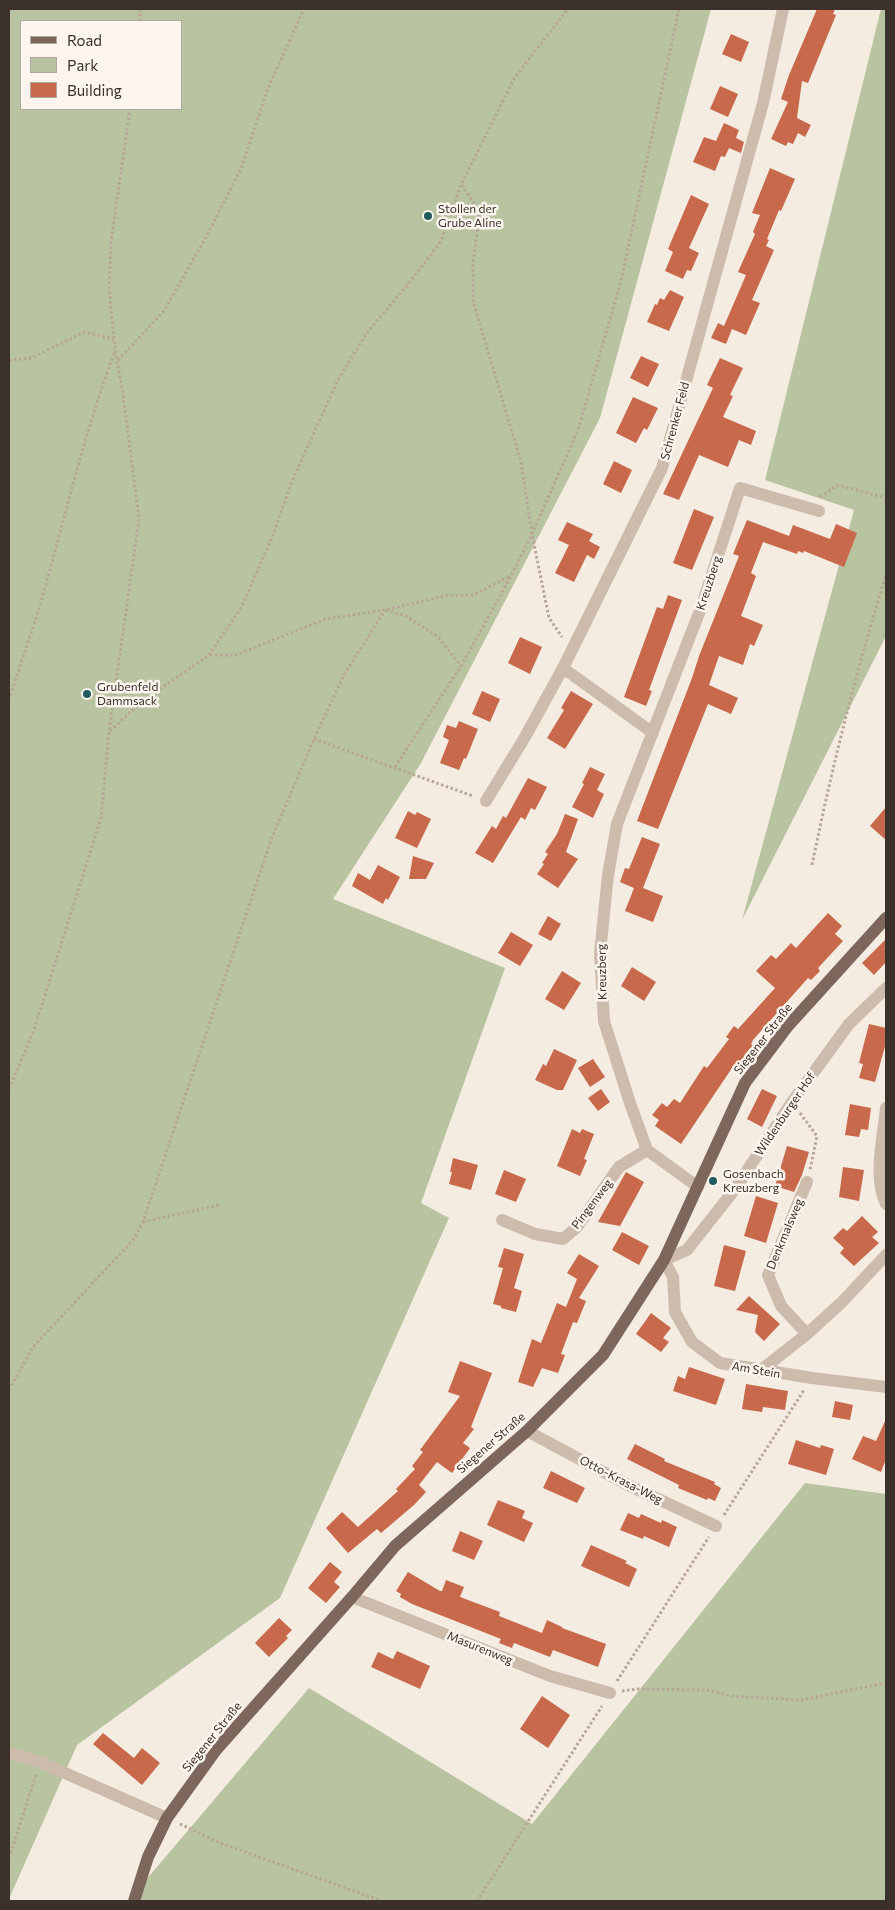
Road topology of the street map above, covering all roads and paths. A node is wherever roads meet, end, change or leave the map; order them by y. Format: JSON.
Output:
{"nodes":[{"id":1,"x":304,"y":9,"type":"edge"},
{"id":2,"x":568,"y":9,"type":"edge"},
{"id":3,"x":679,"y":9,"type":"edge"},
{"id":4,"x":783,"y":9,"type":"edge"},
{"id":5,"x":130,"y":110,"type":"edge"},
{"id":6,"x":461,"y":185,"type":"junction"},
{"id":7,"x":114,"y":340,"type":"junction"},
{"id":8,"x":115,"y":350,"type":"junction"},
{"id":9,"x":9,"y":360,"type":"edge"},
{"id":10,"x":118,"y":360,"type":"junction"},
{"id":11,"x":886,"y":498,"type":"edge"},
{"id":12,"x":805,"y":507,"type":"junction"},
{"id":13,"x":819,"y":511,"type":"dead end"},
{"id":14,"x":532,"y":534,"type":"junction"},
{"id":15,"x":886,"y":575,"type":"edge"},
{"id":16,"x":511,"y":576,"type":"junction"},
{"id":17,"x":385,"y":610,"type":"junction"},
{"id":18,"x":572,"y":650,"type":"junction"},
{"id":19,"x":209,"y":655,"type":"junction"},
{"id":20,"x":461,"y":666,"type":"junction"},
{"id":21,"x":563,"y":668,"type":"junction"},
{"id":22,"x":9,"y":700,"type":"edge"},
{"id":23,"x":109,"y":732,"type":"junction"},
{"id":24,"x":653,"y":732,"type":"junction"},
{"id":25,"x":314,"y":738,"type":"junction"},
{"id":26,"x":395,"y":767,"type":"junction"},
{"id":27,"x":473,"y":796,"type":"dead end"},
{"id":28,"x":486,"y":801,"type":"dead end"},
{"id":29,"x":812,"y":865,"type":"dead end"},
{"id":30,"x":886,"y":918,"type":"edge"},
{"id":31,"x":886,"y":988,"type":"edge"},
{"id":32,"x":9,"y":1089,"type":"edge"},
{"id":33,"x":792,"y":1102,"type":"junction"},
{"id":34,"x":886,"y":1108,"type":"edge"},
{"id":35,"x":647,"y":1150,"type":"junction"},
{"id":36,"x":807,"y":1182,"type":"joint"},
{"id":37,"x":698,"y":1187,"type":"junction"},
{"id":38,"x":886,"y":1204,"type":"edge"},
{"id":39,"x":219,"y":1205,"type":"dead end"},
{"id":40,"x":502,"y":1220,"type":"dead end"},
{"id":41,"x":143,"y":1222,"type":"junction"},
{"id":42,"x":886,"y":1255,"type":"edge"},
{"id":43,"x":664,"y":1260,"type":"junction"},
{"id":44,"x":807,"y":1334,"type":"junction"},
{"id":45,"x":760,"y":1371,"type":"junction"},
{"id":46,"x":812,"y":1378,"type":"junction"},
{"id":47,"x":886,"y":1387,"type":"edge"},
{"id":48,"x":9,"y":1390,"type":"edge"},
{"id":49,"x":527,"y":1432,"type":"junction"},
{"id":50,"x":716,"y":1526,"type":"junction"},
{"id":51,"x":352,"y":1597,"type":"junction"},
{"id":52,"x":886,"y":1683,"type":"edge"},
{"id":53,"x":610,"y":1693,"type":"junction"},
{"id":54,"x":9,"y":1753,"type":"edge"},
{"id":55,"x":40,"y":1762,"type":"junction"},
{"id":56,"x":167,"y":1818,"type":"junction"},
{"id":57,"x":9,"y":1858,"type":"edge"},
{"id":58,"x":134,"y":1901,"type":"edge"},
{"id":59,"x":382,"y":1901,"type":"edge"},
{"id":60,"x":477,"y":1901,"type":"edge"}],
"edges":[{"from":1,"to":10,"type":"path"},
{"from":2,"to":6,"type":"path"},
{"from":3,"to":14,"type":"path"},
{"from":4,"to":18,"type":"street","name":"Schrenker Feld"},
{"from":5,"to":7,"type":"path"},
{"from":6,"to":14,"type":"path"},
{"from":6,"to":19,"type":"path"},
{"from":7,"to":8,"type":"path"},
{"from":7,"to":9,"type":"path"},
{"from":8,"to":10,"type":"path"},
{"from":8,"to":22,"type":"path"},
{"from":10,"to":23,"type":"path"},
{"from":11,"to":12,"type":"path"},
{"from":12,"to":13,"type":"street"},
{"from":12,"to":24,"type":"street","name":"Kreuzberg"},
{"from":14,"to":16,"type":"path"},
{"from":14,"to":18,"type":"path"},
{"from":15,"to":29,"type":"path"},
{"from":16,"to":17,"type":"path"},
{"from":16,"to":20,"type":"path"},
{"from":17,"to":19,"type":"path"},
{"from":17,"to":20,"type":"path"},
{"from":17,"to":25,"type":"path"},
{"from":18,"to":21,"type":"street","name":"Schrenker Feld"},
{"from":19,"to":23,"type":"path"},
{"from":20,"to":26,"type":"path"},
{"from":21,"to":24,"type":"street"},
{"from":21,"to":28,"type":"street","name":"Schrenker Feld"},
{"from":23,"to":32,"type":"path"},
{"from":24,"to":35,"type":"street","name":"Kreuzberg"},
{"from":25,"to":26,"type":"path"},
{"from":25,"to":41,"type":"path"},
{"from":26,"to":27,"type":"path"},
{"from":30,"to":37,"type":"main road","name":"Siegener Straße"},
{"from":31,"to":33,"type":"street","name":"Wildenburger Hof"},
{"from":33,"to":36,"type":"path"},
{"from":33,"to":43,"type":"street","name":"Wildenburger Hof"},
{"from":34,"to":38,"type":"street"},
{"from":35,"to":37,"type":"street"},
{"from":35,"to":40,"type":"street","name":"Pingenweg"},
{"from":36,"to":44,"type":"street","name":"Denkmalsweg"},
{"from":37,"to":43,"type":"main road","name":"Siegener Straße"},
{"from":39,"to":41,"type":"path"},
{"from":41,"to":48,"type":"path"},
{"from":42,"to":44,"type":"street"},
{"from":43,"to":45,"type":"street","name":"Am Stein"},
{"from":43,"to":49,"type":"main road","name":"Siegener Straße"},
{"from":44,"to":45,"type":"street"},
{"from":45,"to":46,"type":"street","name":"Am Stein"},
{"from":46,"to":47,"type":"street","name":"Am Stein"},
{"from":46,"to":50,"type":"path"},
{"from":49,"to":50,"type":"street","name":"Otto-Krasa-Weg"},
{"from":49,"to":51,"type":"main road","name":"Siegener Straße"},
{"from":50,"to":53,"type":"path"},
{"from":51,"to":53,"type":"street","name":"Masurenweg"},
{"from":51,"to":56,"type":"main road","name":"Siegener Straße"},
{"from":52,"to":53,"type":"path"},
{"from":53,"to":60,"type":"path"},
{"from":54,"to":55,"type":"street"},
{"from":55,"to":56,"type":"street"},
{"from":55,"to":57,"type":"path"},
{"from":56,"to":58,"type":"main road","name":"Siegener Straße"},
{"from":56,"to":59,"type":"path"}]}
